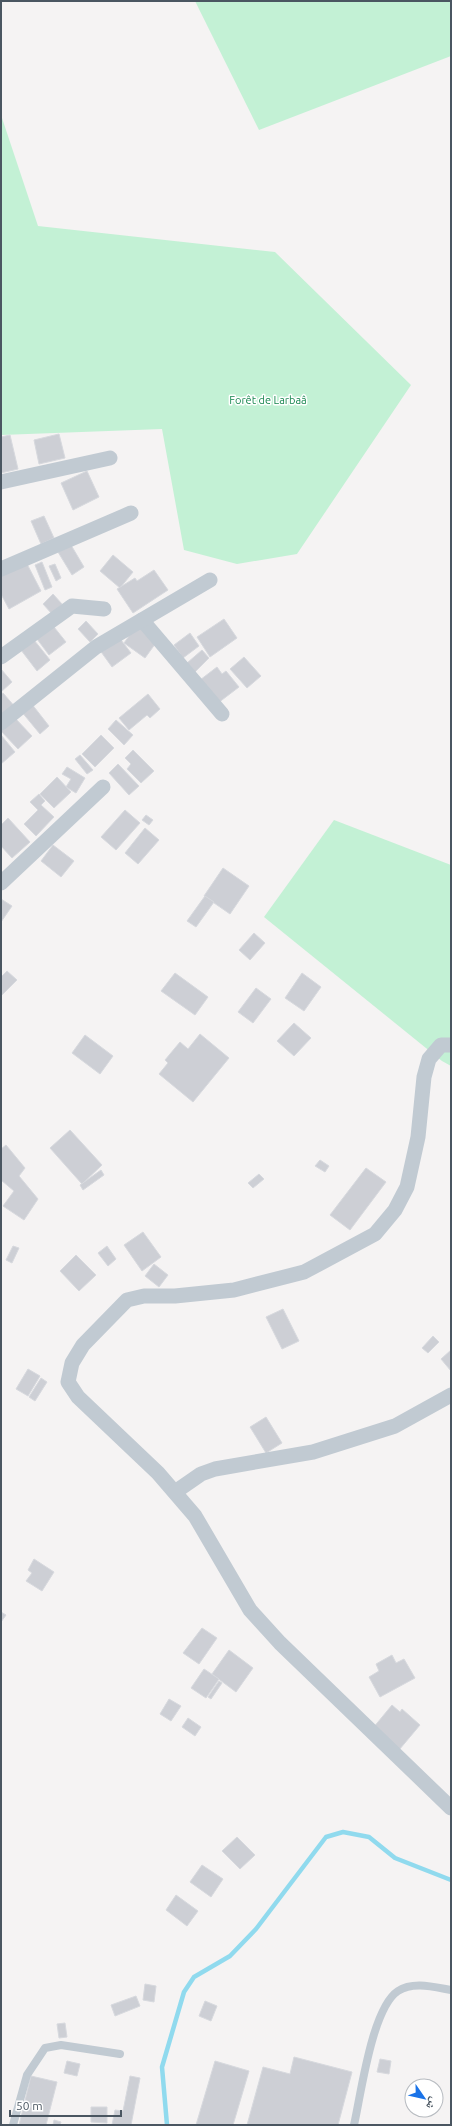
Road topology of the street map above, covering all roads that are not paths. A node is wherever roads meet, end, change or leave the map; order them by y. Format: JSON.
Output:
{"nodes":[{"id":1,"x":110,"y":458,"type":"dead end"},
{"id":2,"x":1,"y":482,"type":"edge"},
{"id":3,"x":131,"y":513,"type":"dead end"},
{"id":4,"x":1,"y":569,"type":"edge"},
{"id":5,"x":210,"y":580,"type":"dead end"},
{"id":6,"x":104,"y":609,"type":"dead end"},
{"id":7,"x":142,"y":620,"type":"junction"},
{"id":8,"x":1,"y":657,"type":"edge"},
{"id":9,"x":222,"y":714,"type":"dead end"},
{"id":10,"x":1,"y":723,"type":"edge"},
{"id":11,"x":102,"y":786,"type":"dead end"},
{"id":12,"x":1,"y":883,"type":"edge"},
{"id":13,"x":451,"y":1045,"type":"edge"},
{"id":14,"x":451,"y":1395,"type":"edge"},
{"id":15,"x":175,"y":1492,"type":"junction"},
{"id":16,"x":451,"y":1808,"type":"edge"},
{"id":17,"x":451,"y":1990,"type":"edge"},
{"id":18,"x":120,"y":2054,"type":"dead end"},
{"id":19,"x":14,"y":2125,"type":"edge"},
{"id":20,"x":354,"y":2125,"type":"edge"}],
"edges":[{"from":1,"to":2,"type":"street"},
{"from":3,"to":4,"type":"street"},
{"from":5,"to":7,"type":"street"},
{"from":6,"to":8,"type":"street"},
{"from":7,"to":9,"type":"street"},
{"from":7,"to":10,"type":"street"},
{"from":11,"to":12,"type":"street"},
{"from":13,"to":15,"type":"street"},
{"from":14,"to":15,"type":"street"},
{"from":15,"to":16,"type":"street"},
{"from":17,"to":20,"type":"lane"},
{"from":18,"to":19,"type":"lane"}]}
